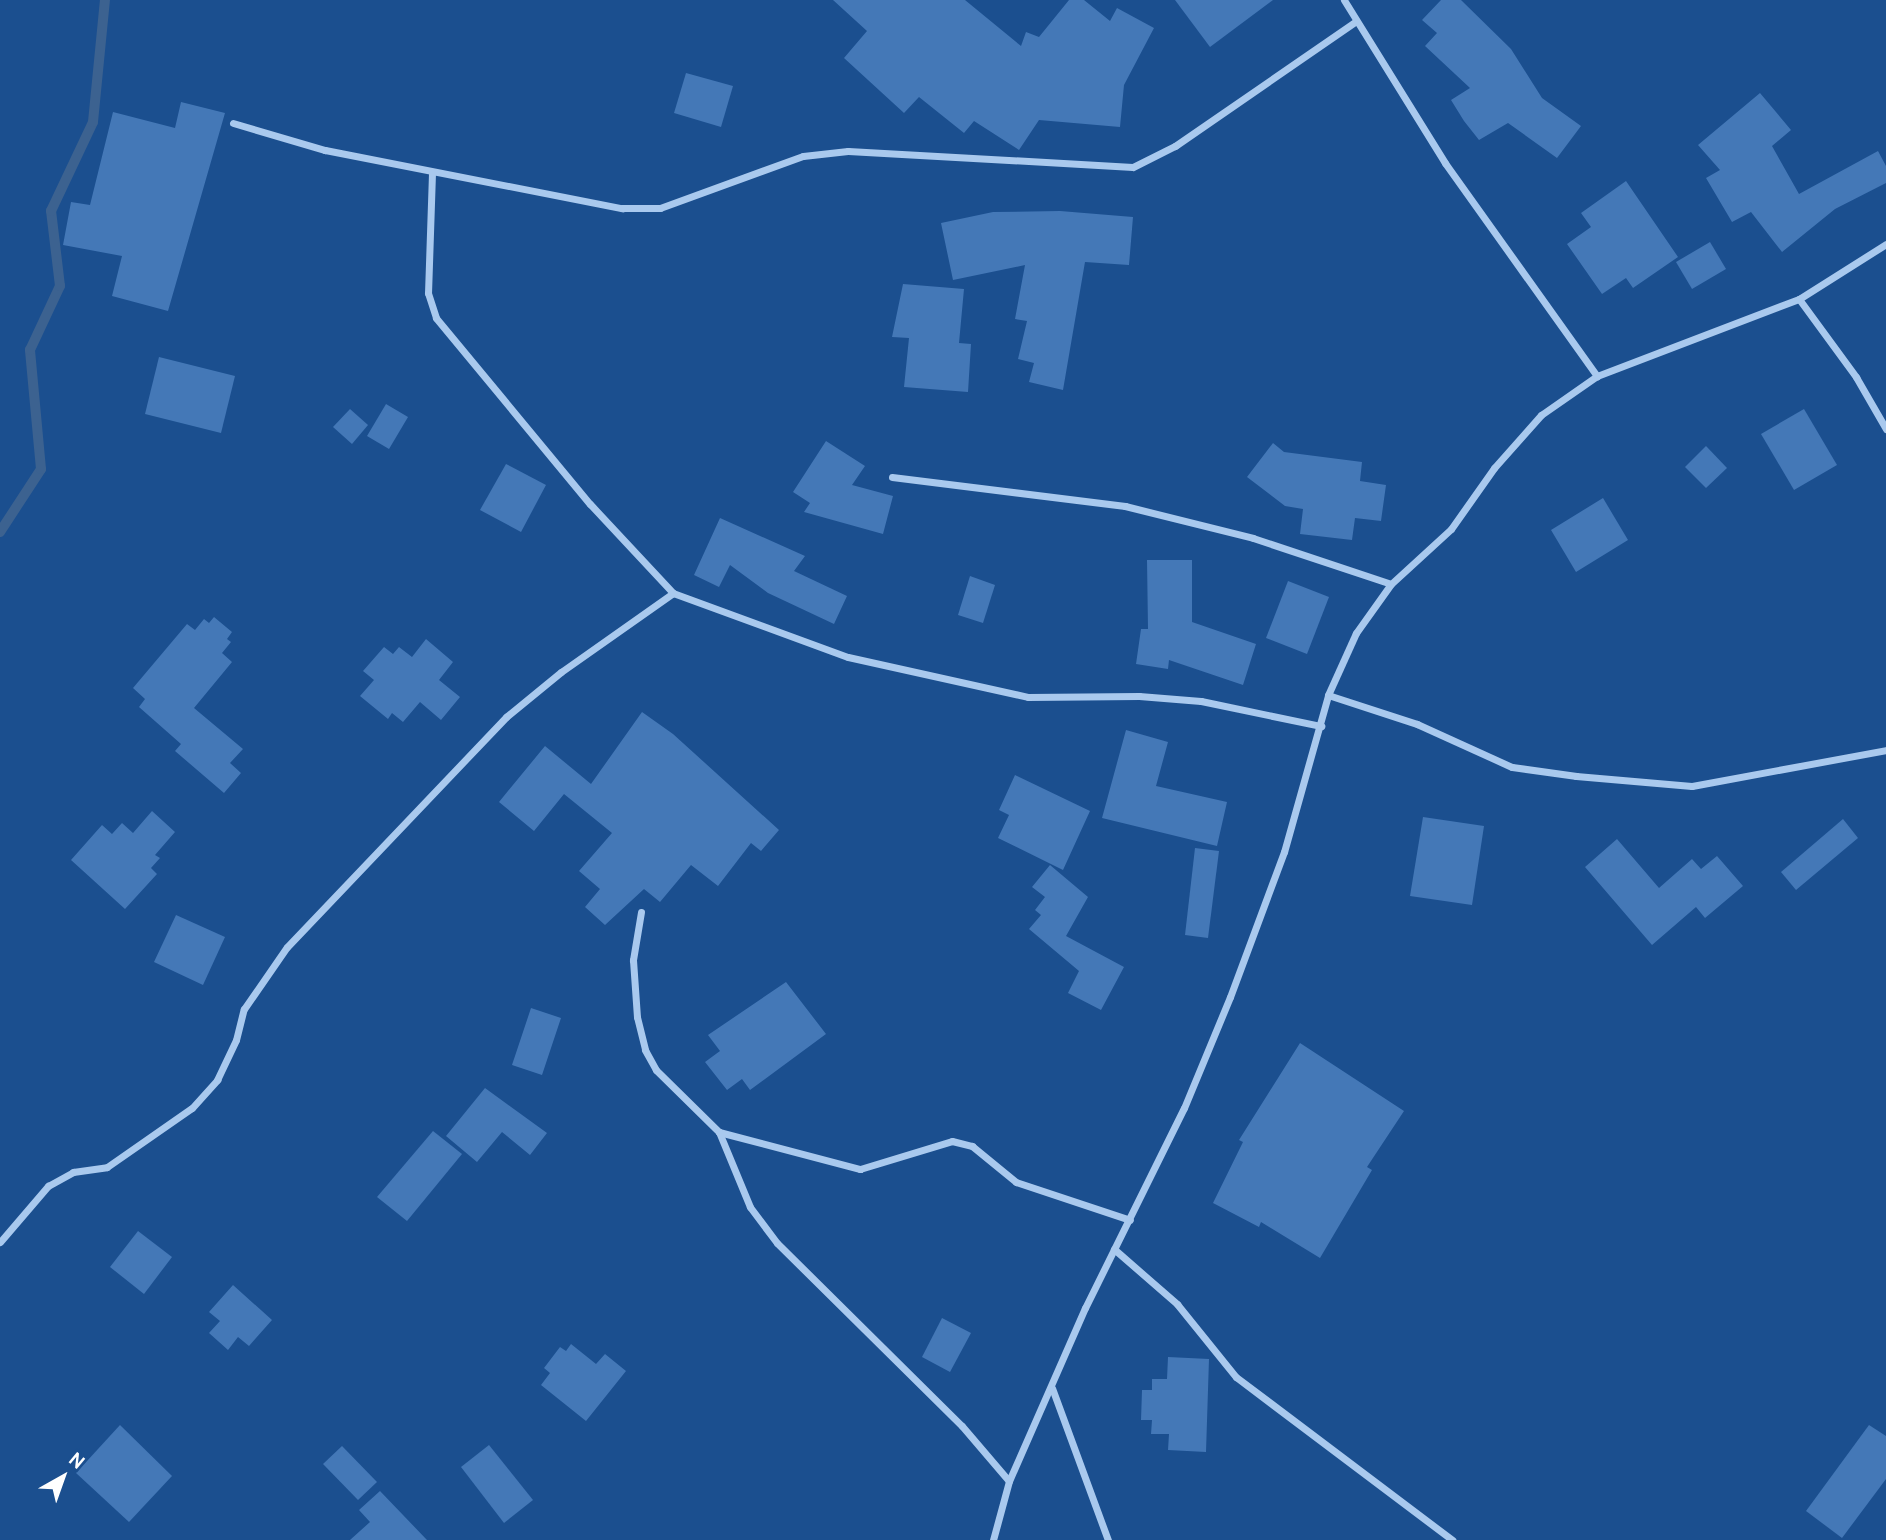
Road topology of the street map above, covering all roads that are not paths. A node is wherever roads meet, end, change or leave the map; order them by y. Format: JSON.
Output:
{"nodes":[{"id":1,"x":1344,"y":0,"type":"edge"},
{"id":2,"x":1356,"y":22,"type":"junction"},
{"id":3,"x":233,"y":123,"type":"dead end"},
{"id":4,"x":432,"y":173,"type":"junction"},
{"id":5,"x":1886,"y":244,"type":"edge"},
{"id":6,"x":1798,"y":299,"type":"junction"},
{"id":7,"x":1597,"y":376,"type":"junction"},
{"id":8,"x":1886,"y":429,"type":"edge"},
{"id":9,"x":892,"y":477,"type":"dead end"},
{"id":10,"x":1391,"y":584,"type":"junction"},
{"id":11,"x":673,"y":593,"type":"junction"},
{"id":12,"x":1328,"y":695,"type":"junction"},
{"id":13,"x":1321,"y":726,"type":"junction"},
{"id":14,"x":1886,"y":750,"type":"edge"},
{"id":15,"x":641,"y":912,"type":"dead end"},
{"id":16,"x":719,"y":1132,"type":"junction"},
{"id":17,"x":1130,"y":1220,"type":"junction"},
{"id":18,"x":0,"y":1242,"type":"edge"},
{"id":19,"x":1114,"y":1249,"type":"junction"},
{"id":20,"x":1052,"y":1388,"type":"junction"},
{"id":21,"x":1009,"y":1481,"type":"junction"},
{"id":22,"x":993,"y":1540,"type":"edge"},
{"id":23,"x":1108,"y":1540,"type":"edge"},
{"id":24,"x":1452,"y":1540,"type":"edge"}],
"edges":[{"from":1,"to":2,"type":"street"},
{"from":2,"to":4,"type":"street"},
{"from":2,"to":7,"type":"street"},
{"from":3,"to":4,"type":"street"},
{"from":4,"to":11,"type":"street"},
{"from":5,"to":6,"type":"street"},
{"from":6,"to":7,"type":"street"},
{"from":6,"to":8,"type":"street"},
{"from":7,"to":10,"type":"street"},
{"from":9,"to":10,"type":"street"},
{"from":10,"to":12,"type":"street"},
{"from":11,"to":13,"type":"street"},
{"from":11,"to":18,"type":"street"},
{"from":12,"to":13,"type":"street"},
{"from":12,"to":14,"type":"street"},
{"from":13,"to":17,"type":"street"},
{"from":15,"to":16,"type":"street"},
{"from":16,"to":17,"type":"street"},
{"from":16,"to":21,"type":"street"},
{"from":17,"to":19,"type":"street"},
{"from":19,"to":20,"type":"street"},
{"from":19,"to":24,"type":"street"},
{"from":20,"to":21,"type":"street"},
{"from":20,"to":23,"type":"street"},
{"from":21,"to":22,"type":"street"}]}
